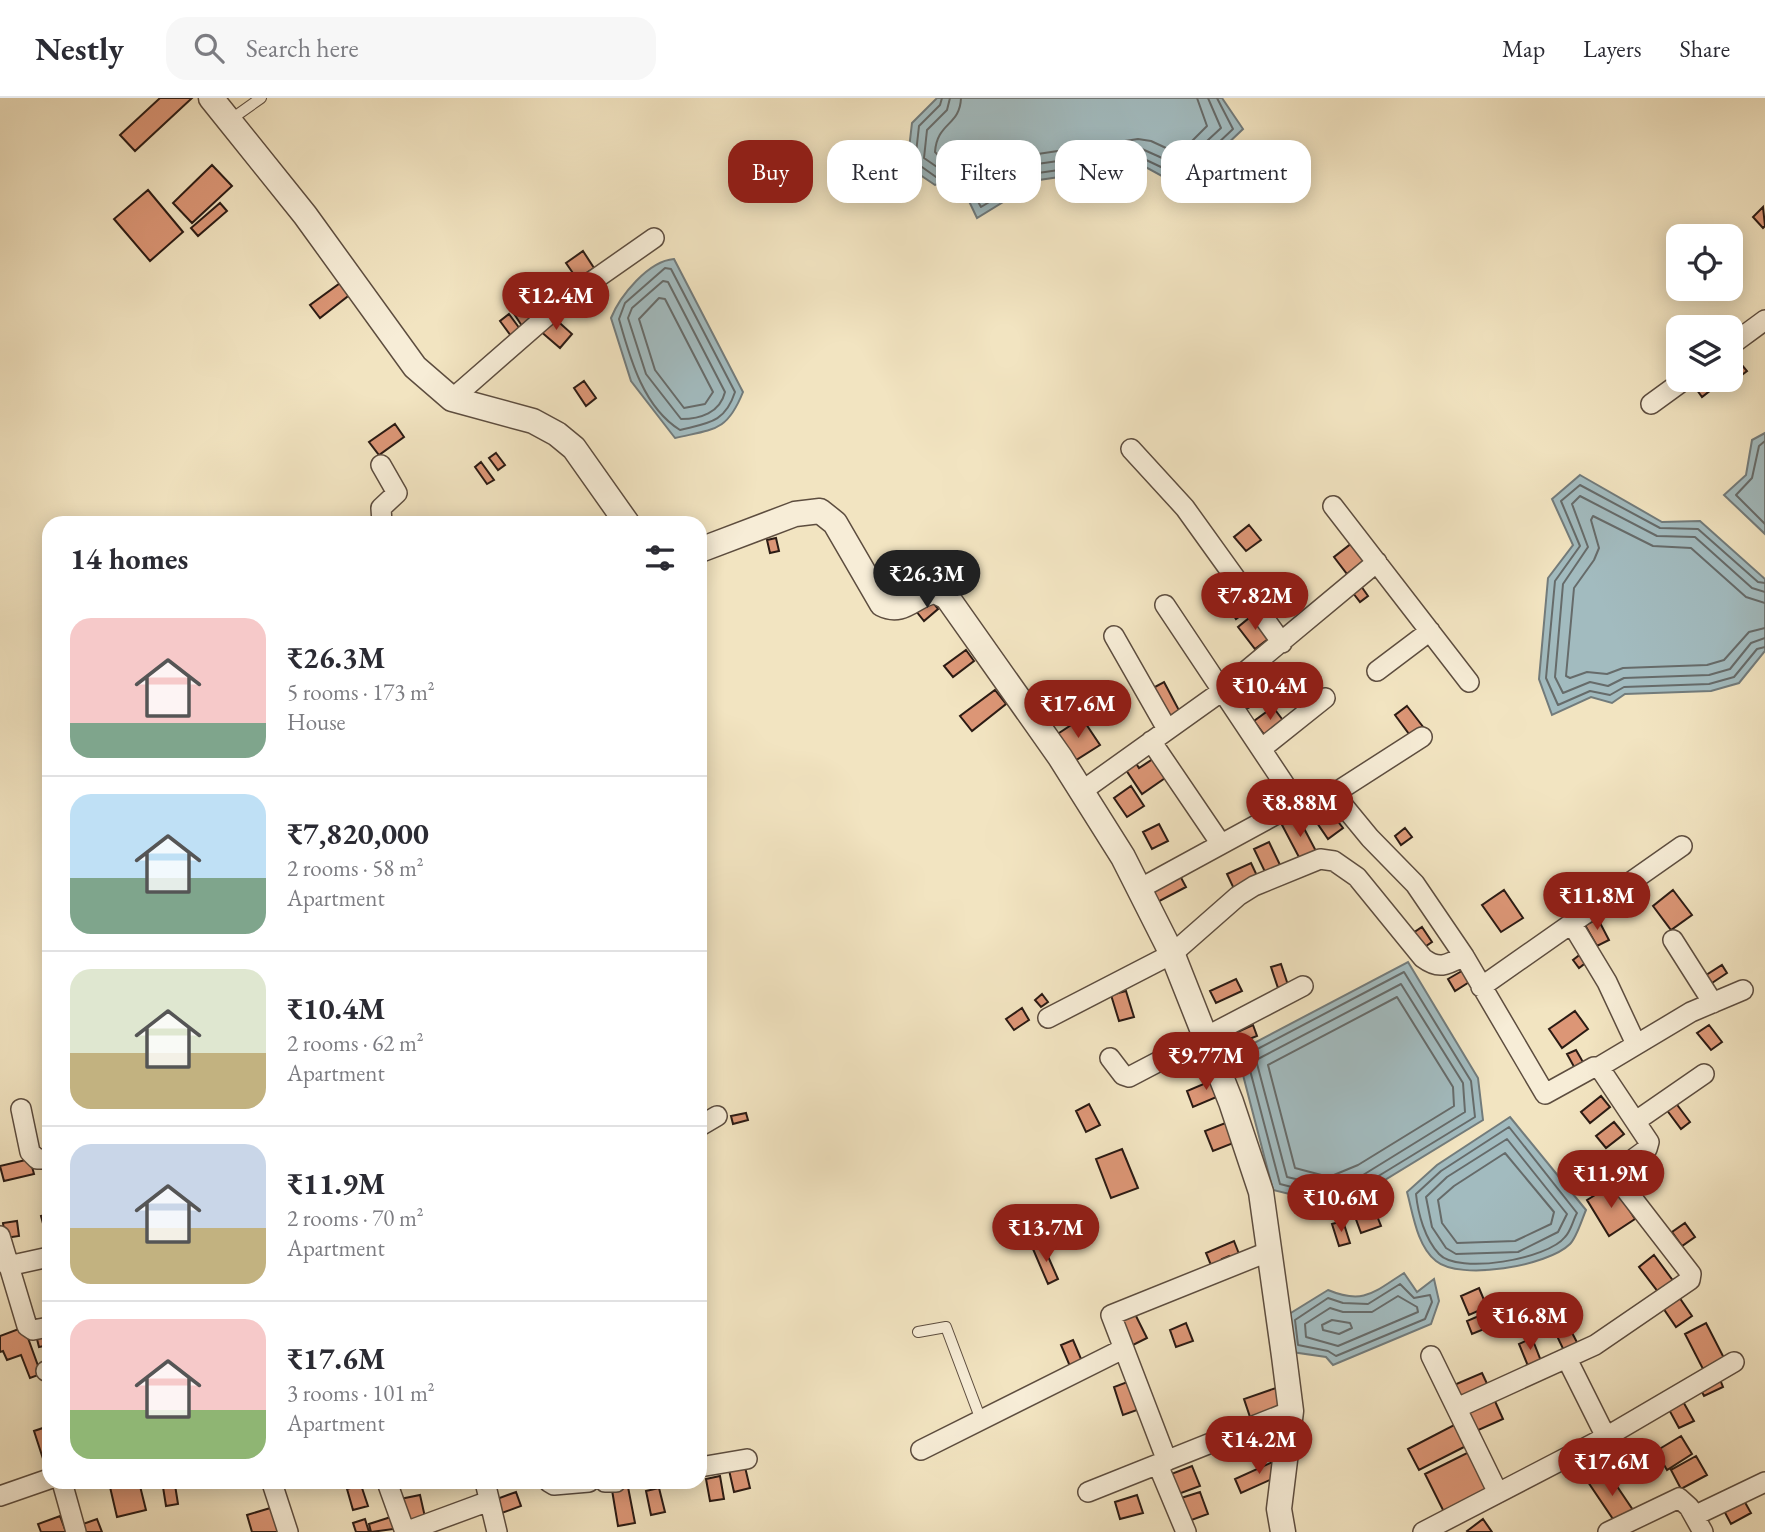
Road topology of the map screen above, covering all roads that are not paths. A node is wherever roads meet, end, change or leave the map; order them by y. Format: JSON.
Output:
{"nodes":[{"id":1,"x":211,"y":98,"type":"edge"},
{"id":2,"x":261,"y":98,"type":"edge"},
{"id":3,"x":229,"y":121,"type":"junction"},
{"id":4,"x":654,"y":238,"type":"dead end"},
{"id":5,"x":1765,"y":320,"type":"edge"},
{"id":6,"x":1743,"y":336,"type":"edge"},
{"id":7,"x":1668,"y":392,"type":"edge"},
{"id":8,"x":452,"y":399,"type":"junction"},
{"id":9,"x":1651,"y":404,"type":"dead end"},
{"id":10,"x":1131,"y":449,"type":"dead end"},
{"id":11,"x":381,"y":465,"type":"dead end"},
{"id":12,"x":1333,"y":506,"type":"dead end"},
{"id":13,"x":382,"y":516,"type":"edge"},
{"id":14,"x":622,"y":516,"type":"edge"},
{"id":15,"x":707,"y":547,"type":"edge"},
{"id":16,"x":1377,"y":562,"type":"junction"},
{"id":17,"x":1165,"y":605,"type":"dead end"},
{"id":18,"x":1430,"y":631,"type":"junction"},
{"id":19,"x":1114,"y":636,"type":"dead end"},
{"id":20,"x":1282,"y":643,"type":"junction"},
{"id":21,"x":1377,"y":671,"type":"dead end"},
{"id":22,"x":1469,"y":682,"type":"dead end"},
{"id":23,"x":1222,"y":691,"type":"junction"},
{"id":24,"x":1325,"y":698,"type":"dead end"},
{"id":25,"x":1167,"y":729,"type":"junction"},
{"id":26,"x":1422,"y":737,"type":"dead end"},
{"id":27,"x":1151,"y":741,"type":"junction"},
{"id":28,"x":1261,"y":748,"type":"junction"},
{"id":29,"x":1082,"y":791,"type":"junction"},
{"id":30,"x":1333,"y":793,"type":"junction"},
{"id":31,"x":1297,"y":803,"type":"junction"},
{"id":32,"x":1221,"y":844,"type":"junction"},
{"id":33,"x":1682,"y":846,"type":"dead end"},
{"id":34,"x":1141,"y":888,"type":"junction"},
{"id":35,"x":1572,"y":924,"type":"junction"},
{"id":36,"x":1673,"y":940,"type":"dead end"},
{"id":37,"x":1172,"y":954,"type":"junction"},
{"id":38,"x":1464,"y":956,"type":"junction"},
{"id":39,"x":1303,"y":986,"type":"dead end"},
{"id":40,"x":1481,"y":987,"type":"junction"},
{"id":41,"x":1743,"y":990,"type":"dead end"},
{"id":42,"x":1713,"y":1003,"type":"junction"},
{"id":43,"x":1048,"y":1018,"type":"dead end"},
{"id":44,"x":1207,"y":1038,"type":"junction"},
{"id":45,"x":1636,"y":1044,"type":"junction"},
{"id":46,"x":1110,"y":1058,"type":"dead end"},
{"id":47,"x":1599,"y":1067,"type":"junction"},
{"id":48,"x":1704,"y":1074,"type":"dead end"},
{"id":49,"x":21,"y":1109,"type":"dead end"},
{"id":50,"x":1636,"y":1121,"type":"junction"},
{"id":51,"x":42,"y":1159,"type":"edge"},
{"id":52,"x":0,"y":1236,"type":"edge"},
{"id":53,"x":1270,"y":1251,"type":"junction"},
{"id":54,"x":42,"y":1259,"type":"edge"},
{"id":55,"x":8,"y":1266,"type":"junction"},
{"id":56,"x":42,"y":1328,"type":"edge"},
{"id":57,"x":918,"y":1332,"type":"dead end"},
{"id":58,"x":1123,"y":1349,"type":"junction"},
{"id":59,"x":1431,"y":1356,"type":"dead end"},
{"id":60,"x":1566,"y":1359,"type":"junction"},
{"id":61,"x":1734,"y":1362,"type":"dead end"},
{"id":62,"x":1457,"y":1408,"type":"junction"},
{"id":63,"x":1291,"y":1411,"type":"junction"},
{"id":64,"x":981,"y":1420,"type":"junction"},
{"id":65,"x":1606,"y":1437,"type":"junction"},
{"id":66,"x":921,"y":1450,"type":"dead end"},
{"id":67,"x":747,"y":1458,"type":"dead end"},
{"id":68,"x":1163,"y":1463,"type":"junction"},
{"id":69,"x":707,"y":1466,"type":"edge"},
{"id":70,"x":42,"y":1481,"type":"edge"},
{"id":71,"x":1765,"y":1482,"type":"edge"},
{"id":72,"x":64,"y":1489,"type":"edge"},
{"id":73,"x":274,"y":1489,"type":"edge"},
{"id":74,"x":390,"y":1489,"type":"edge"},
{"id":75,"x":487,"y":1492,"type":"edge"},
{"id":76,"x":1087,"y":1492,"type":"dead end"},
{"id":77,"x":1498,"y":1493,"type":"junction"},
{"id":78,"x":0,"y":1496,"type":"edge"},
{"id":79,"x":1698,"y":1524,"type":"edge"},
{"id":80,"x":76,"y":1532,"type":"edge"},
{"id":81,"x":288,"y":1532,"type":"edge"},
{"id":82,"x":405,"y":1532,"type":"edge"},
{"id":83,"x":497,"y":1532,"type":"edge"},
{"id":84,"x":1186,"y":1532,"type":"edge"},
{"id":85,"x":1283,"y":1532,"type":"edge"},
{"id":86,"x":1423,"y":1532,"type":"edge"},
{"id":87,"x":1608,"y":1532,"type":"edge"}],
"edges":[{"from":1,"to":3,"type":"street"},
{"from":2,"to":3,"type":"lane"},
{"from":3,"to":8,"type":"street"},
{"from":4,"to":8,"type":"street"},
{"from":5,"to":6,"type":"street"},
{"from":7,"to":9,"type":"street"},
{"from":8,"to":14,"type":"street"},
{"from":10,"to":20,"type":"street"},
{"from":11,"to":13,"type":"street"},
{"from":12,"to":16,"type":"street"},
{"from":15,"to":29,"type":"street"},
{"from":16,"to":18,"type":"street"},
{"from":16,"to":20,"type":"street"},
{"from":17,"to":23,"type":"street"},
{"from":18,"to":21,"type":"street"},
{"from":18,"to":22,"type":"street"},
{"from":19,"to":25,"type":"street"},
{"from":20,"to":23,"type":"street"},
{"from":23,"to":25,"type":"street"},
{"from":23,"to":28,"type":"street"},
{"from":24,"to":28,"type":"street"},
{"from":25,"to":27,"type":"street"},
{"from":26,"to":30,"type":"street"},
{"from":27,"to":29,"type":"street"},
{"from":27,"to":32,"type":"street"},
{"from":28,"to":31,"type":"street"},
{"from":29,"to":34,"type":"street"},
{"from":30,"to":31,"type":"street"},
{"from":30,"to":38,"type":"street"},
{"from":31,"to":32,"type":"street"},
{"from":32,"to":34,"type":"street"},
{"from":33,"to":35,"type":"street"},
{"from":34,"to":37,"type":"street"},
{"from":35,"to":40,"type":"street"},
{"from":35,"to":45,"type":"street"},
{"from":36,"to":42,"type":"street"},
{"from":37,"to":38,"type":"street"},
{"from":37,"to":43,"type":"street"},
{"from":37,"to":44,"type":"street"},
{"from":38,"to":40,"type":"street"},
{"from":39,"to":44,"type":"street"},
{"from":40,"to":47,"type":"street"},
{"from":41,"to":42,"type":"street"},
{"from":42,"to":45,"type":"street"},
{"from":44,"to":46,"type":"street"},
{"from":44,"to":53,"type":"street"},
{"from":45,"to":47,"type":"street"},
{"from":47,"to":50,"type":"street"},
{"from":48,"to":50,"type":"street"},
{"from":49,"to":51,"type":"street"},
{"from":50,"to":60,"type":"street"},
{"from":52,"to":55,"type":"street"},
{"from":53,"to":58,"type":"street"},
{"from":53,"to":63,"type":"street"},
{"from":54,"to":55,"type":"street"},
{"from":55,"to":56,"type":"street"},
{"from":57,"to":64,"type":"lane"},
{"from":58,"to":64,"type":"street"},
{"from":58,"to":68,"type":"street"},
{"from":59,"to":62,"type":"street"},
{"from":60,"to":62,"type":"street"},
{"from":60,"to":65,"type":"street"},
{"from":61,"to":65,"type":"street"},
{"from":62,"to":77,"type":"street"},
{"from":63,"to":68,"type":"street"},
{"from":63,"to":85,"type":"street"},
{"from":64,"to":66,"type":"street"},
{"from":65,"to":77,"type":"street"},
{"from":67,"to":69,"type":"street"},
{"from":68,"to":76,"type":"street"},
{"from":68,"to":84,"type":"street"},
{"from":70,"to":78,"type":"street"},
{"from":71,"to":79,"type":"street"},
{"from":72,"to":80,"type":"street"},
{"from":73,"to":81,"type":"street"},
{"from":74,"to":82,"type":"street"},
{"from":75,"to":82,"type":"street"},
{"from":75,"to":83,"type":"street"},
{"from":77,"to":86,"type":"street"},
{"from":79,"to":87,"type":"street"}]}
